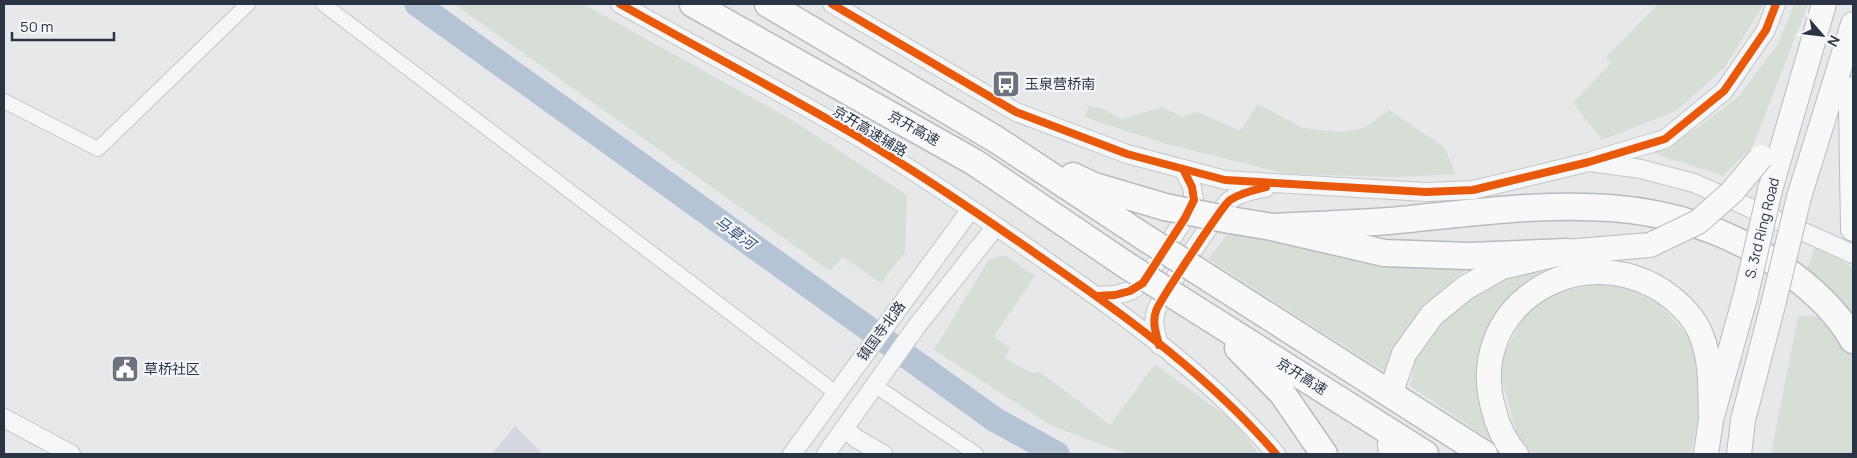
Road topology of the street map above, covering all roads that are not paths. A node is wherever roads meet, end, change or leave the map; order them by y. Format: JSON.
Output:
{"nodes":[{"id":1,"x":248,"y":4,"type":"edge"},
{"id":2,"x":323,"y":4,"type":"edge"},
{"id":3,"x":620,"y":4,"type":"edge"},
{"id":4,"x":693,"y":4,"type":"edge"},
{"id":5,"x":768,"y":4,"type":"edge"},
{"id":6,"x":832,"y":4,"type":"edge"},
{"id":7,"x":1776,"y":4,"type":"edge"},
{"id":8,"x":1822,"y":7,"type":"edge"},
{"id":9,"x":1853,"y":24,"type":"edge"},
{"id":10,"x":1853,"y":89,"type":"edge"},
{"id":11,"x":4,"y":101,"type":"edge"},
{"id":12,"x":996,"y":140,"type":"junction"},
{"id":13,"x":1589,"y":162,"type":"junction"},
{"id":14,"x":1182,"y":169,"type":"junction"},
{"id":15,"x":1280,"y":184,"type":"junction"},
{"id":16,"x":971,"y":209,"type":"junction"},
{"id":17,"x":1852,"y":224,"type":"edge"},
{"id":18,"x":996,"y":226,"type":"junction"},
{"id":19,"x":1272,"y":227,"type":"junction"},
{"id":20,"x":1566,"y":252,"type":"junction"},
{"id":21,"x":1853,"y":254,"type":"edge"},
{"id":22,"x":1097,"y":296,"type":"junction"},
{"id":23,"x":1178,"y":298,"type":"junction"},
{"id":24,"x":1853,"y":340,"type":"edge"},
{"id":25,"x":1159,"y":345,"type":"junction"},
{"id":26,"x":876,"y":382,"type":"junction"},
{"id":27,"x":1394,"y":383,"type":"dead end"},
{"id":28,"x":836,"y":393,"type":"junction"},
{"id":29,"x":4,"y":418,"type":"edge"},
{"id":30,"x":1711,"y":420,"type":"junction"},
{"id":31,"x":844,"y":428,"type":"junction"},
{"id":32,"x":71,"y":454,"type":"edge"},
{"id":33,"x":792,"y":454,"type":"edge"},
{"id":34,"x":826,"y":454,"type":"edge"},
{"id":35,"x":883,"y":454,"type":"edge"},
{"id":36,"x":976,"y":454,"type":"edge"},
{"id":37,"x":1276,"y":454,"type":"edge"},
{"id":38,"x":1324,"y":454,"type":"edge"},
{"id":39,"x":1425,"y":454,"type":"edge"},
{"id":40,"x":1484,"y":454,"type":"edge"},
{"id":41,"x":1516,"y":454,"type":"edge"},
{"id":42,"x":1706,"y":454,"type":"edge"},
{"id":43,"x":1738,"y":454,"type":"edge"}],
"edges":[{"from":1,"to":11,"type":"street"},
{"from":2,"to":28,"type":"street"},
{"from":3,"to":16,"type":"street","name":"京开高速辅路"},
{"from":4,"to":23,"type":"highway","name":"京开高速","bridge":true},
{"from":5,"to":12,"type":"highway"},
{"from":6,"to":14,"type":"street"},
{"from":7,"to":13,"type":"street"},
{"from":8,"to":20,"type":"highway","bridge":true},
{"from":8,"to":30,"type":"highway","name":"S. 3rd Ring Road","bridge":true},
{"from":9,"to":43,"type":"highway","name":"S. 3rd Ring Road","bridge":true},
{"from":10,"to":17,"type":"highway"},
{"from":12,"to":19,"type":"highway","bridge":true},
{"from":12,"to":40,"type":"highway","bridge":true},
{"from":13,"to":15,"type":"street"},
{"from":13,"to":21,"type":"street"},
{"from":14,"to":15,"type":"street"},
{"from":14,"to":22,"type":"street"},
{"from":15,"to":25,"type":"street"},
{"from":16,"to":18,"type":"street","name":"京开高速辅路"},
{"from":16,"to":28,"type":"street","name":"镇国寺北路"},
{"from":18,"to":22,"type":"street","name":"京开高速辅路"},
{"from":18,"to":26,"type":"street","name":"镇国寺北路"},
{"from":19,"to":20,"type":"highway"},
{"from":19,"to":24,"type":"highway"},
{"from":20,"to":27,"type":"highway"},
{"from":22,"to":25,"type":"street","name":"京开高速辅路"},
{"from":23,"to":38,"type":"highway"},
{"from":23,"to":39,"type":"highway","name":"京开高速"},
{"from":25,"to":37,"type":"street","name":"京开高速辅路"},
{"from":26,"to":31,"type":"street","name":"镇国寺北路"},
{"from":26,"to":36,"type":"street"},
{"from":28,"to":33,"type":"street","name":"镇国寺北路"},
{"from":29,"to":32,"type":"street"},
{"from":30,"to":41,"type":"highway"},
{"from":30,"to":42,"type":"highway","name":"S. 3rd Ring Road"},
{"from":31,"to":34,"type":"street","name":"镇国寺北路"},
{"from":31,"to":35,"type":"street"}]}
